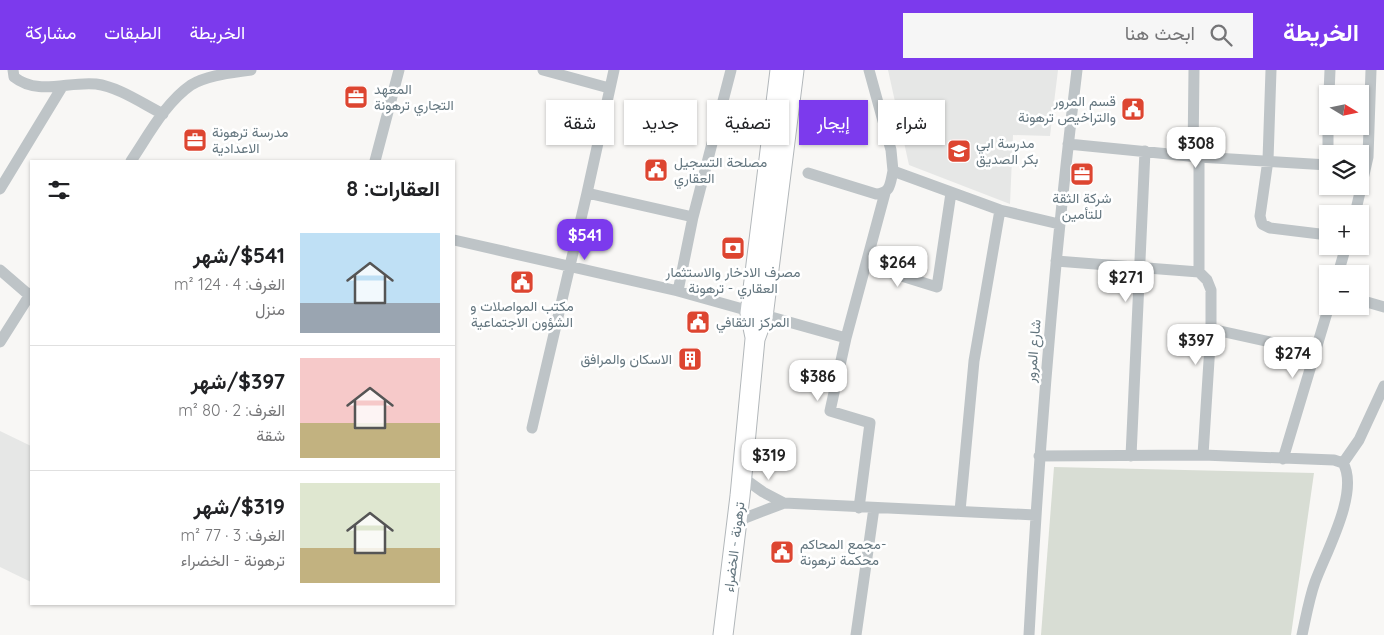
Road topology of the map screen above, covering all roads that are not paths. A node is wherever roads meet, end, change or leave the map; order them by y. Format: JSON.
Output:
{"nodes":[{"id":1,"x":13,"y":70,"type":"edge"},
{"id":2,"x":203,"y":70,"type":"edge"},
{"id":3,"x":251,"y":70,"type":"edge"},
{"id":4,"x":399,"y":70,"type":"edge"},
{"id":5,"x":543,"y":70,"type":"edge"},
{"id":6,"x":614,"y":70,"type":"edge"},
{"id":7,"x":731,"y":70,"type":"edge"},
{"id":8,"x":780,"y":70,"type":"edge"},
{"id":9,"x":794,"y":70,"type":"edge"},
{"id":10,"x":869,"y":70,"type":"edge"},
{"id":11,"x":1077,"y":70,"type":"edge"},
{"id":12,"x":1194,"y":70,"type":"edge"},
{"id":13,"x":1271,"y":70,"type":"edge"},
{"id":14,"x":1330,"y":70,"type":"edge"},
{"id":15,"x":1371,"y":70,"type":"edge"},
{"id":16,"x":192,"y":85,"type":"junction"},
{"id":17,"x":1329,"y":85,"type":"edge"},
{"id":18,"x":62,"y":88,"type":"junction"},
{"id":19,"x":608,"y":88,"type":"junction"},
{"id":20,"x":163,"y":114,"type":"junction"},
{"id":21,"x":1068,"y":144,"type":"junction"},
{"id":22,"x":1365,"y":145,"type":"edge"},
{"id":23,"x":1145,"y":152,"type":"junction"},
{"id":24,"x":1196,"y":156,"type":"junction"},
{"id":25,"x":132,"y":160,"type":"edge"},
{"id":26,"x":375,"y":160,"type":"edge"},
{"id":27,"x":1268,"y":160,"type":"junction"},
{"id":28,"x":1319,"y":164,"type":"edge"},
{"id":29,"x":893,"y":171,"type":"junction"},
{"id":30,"x":808,"y":172,"type":"dead end"},
{"id":31,"x":0,"y":189,"type":"edge"},
{"id":32,"x":885,"y":193,"type":"junction"},
{"id":33,"x":950,"y":193,"type":"junction"},
{"id":34,"x":587,"y":194,"type":"junction"},
{"id":35,"x":1000,"y":210,"type":"junction"},
{"id":36,"x":693,"y":217,"type":"junction"},
{"id":37,"x":1059,"y":224,"type":"junction"},
{"id":38,"x":1319,"y":234,"type":"edge"},
{"id":39,"x":455,"y":240,"type":"edge"},
{"id":40,"x":1056,"y":261,"type":"junction"},
{"id":41,"x":866,"y":265,"type":"junction"},
{"id":42,"x":570,"y":266,"type":"junction"},
{"id":43,"x":1140,"y":267,"type":"junction"},
{"id":44,"x":1199,"y":272,"type":"junction"},
{"id":45,"x":2,"y":276,"type":"edge"},
{"id":46,"x":678,"y":291,"type":"junction"},
{"id":47,"x":30,"y":294,"type":"edge"},
{"id":48,"x":1369,"y":303,"type":"edge"},
{"id":49,"x":1384,"y":307,"type":"edge"},
{"id":50,"x":757,"y":315,"type":"junction"},
{"id":51,"x":1326,"y":315,"type":"edge"},
{"id":52,"x":1211,"y":329,"type":"junction"},
{"id":53,"x":846,"y":338,"type":"junction"},
{"id":54,"x":0,"y":342,"type":"edge"},
{"id":55,"x":1315,"y":352,"type":"junction"},
{"id":56,"x":1384,"y":386,"type":"edge"},
{"id":57,"x":532,"y":428,"type":"dead end"},
{"id":58,"x":1202,"y":455,"type":"junction"},
{"id":59,"x":1039,"y":456,"type":"junction"},
{"id":60,"x":1131,"y":456,"type":"junction"},
{"id":61,"x":1283,"y":459,"type":"junction"},
{"id":62,"x":1343,"y":463,"type":"junction"},
{"id":63,"x":742,"y":477,"type":"junction"},
{"id":64,"x":784,"y":503,"type":"junction"},
{"id":65,"x":859,"y":508,"type":"junction"},
{"id":66,"x":874,"y":508,"type":"junction"},
{"id":67,"x":960,"y":511,"type":"junction"},
{"id":68,"x":1035,"y":515,"type":"junction"},
{"id":69,"x":737,"y":521,"type":"junction"},
{"id":70,"x":723,"y":635,"type":"edge"},
{"id":71,"x":856,"y":635,"type":"edge"},
{"id":72,"x":1028,"y":635,"type":"edge"},
{"id":73,"x":1302,"y":635,"type":"edge"}],
"edges":[{"from":1,"to":18,"type":"street"},
{"from":2,"to":16,"type":"street"},
{"from":3,"to":16,"type":"street"},
{"from":4,"to":26,"type":"street"},
{"from":5,"to":19,"type":"street"},
{"from":6,"to":19,"type":"street"},
{"from":7,"to":36,"type":"street"},
{"from":8,"to":50,"type":"highway"},
{"from":9,"to":50,"type":"highway"},
{"from":10,"to":29,"type":"street"},
{"from":11,"to":21,"type":"street","name":"شارع المرور"},
{"from":12,"to":24,"type":"street"},
{"from":13,"to":27,"type":"street"},
{"from":14,"to":17,"type":"street"},
{"from":15,"to":22,"type":"street"},
{"from":16,"to":20,"type":"street"},
{"from":18,"to":20,"type":"street"},
{"from":18,"to":31,"type":"street"},
{"from":19,"to":34,"type":"street"},
{"from":20,"to":25,"type":"street"},
{"from":21,"to":23,"type":"street"},
{"from":21,"to":37,"type":"street","name":"شارع المرور"},
{"from":23,"to":24,"type":"street"},
{"from":23,"to":43,"type":"street"},
{"from":24,"to":27,"type":"street"},
{"from":24,"to":44,"type":"street"},
{"from":27,"to":28,"type":"street"},
{"from":27,"to":38,"type":"street"},
{"from":29,"to":32,"type":"street"},
{"from":29,"to":33,"type":"street"},
{"from":30,"to":32,"type":"street"},
{"from":32,"to":41,"type":"street"},
{"from":33,"to":35,"type":"street"},
{"from":33,"to":41,"type":"street"},
{"from":34,"to":36,"type":"street"},
{"from":34,"to":42,"type":"street"},
{"from":35,"to":37,"type":"street"},
{"from":35,"to":67,"type":"street"},
{"from":36,"to":46,"type":"street"},
{"from":37,"to":40,"type":"street","name":"شارع المرور"},
{"from":39,"to":42,"type":"street"},
{"from":40,"to":43,"type":"street"},
{"from":40,"to":59,"type":"street","name":"شارع المرور"},
{"from":41,"to":53,"type":"street"},
{"from":42,"to":46,"type":"street"},
{"from":42,"to":57,"type":"street"},
{"from":43,"to":44,"type":"street"},
{"from":43,"to":60,"type":"street"},
{"from":44,"to":52,"type":"street"},
{"from":45,"to":47,"type":"street"},
{"from":46,"to":50,"type":"street"},
{"from":47,"to":54,"type":"street"},
{"from":48,"to":49,"type":"street"},
{"from":50,"to":53,"type":"street"},
{"from":50,"to":63,"type":"highway","name":"ترهونة - الخضراء"},
{"from":51,"to":55,"type":"street"},
{"from":52,"to":55,"type":"street"},
{"from":52,"to":58,"type":"street"},
{"from":53,"to":65,"type":"street"},
{"from":55,"to":61,"type":"street"},
{"from":56,"to":62,"type":"street"},
{"from":58,"to":60,"type":"street"},
{"from":58,"to":61,"type":"street"},
{"from":59,"to":60,"type":"street"},
{"from":59,"to":68,"type":"street","name":"شارع المرور"},
{"from":61,"to":62,"type":"street"},
{"from":62,"to":73,"type":"street"},
{"from":63,"to":64,"type":"street"},
{"from":63,"to":69,"type":"highway","name":"ترهونة - الخضراء"},
{"from":64,"to":65,"type":"street"},
{"from":64,"to":69,"type":"street"},
{"from":65,"to":66,"type":"street"},
{"from":66,"to":67,"type":"street"},
{"from":66,"to":71,"type":"street"},
{"from":67,"to":68,"type":"street"},
{"from":68,"to":72,"type":"street","name":"شارع المرور"},
{"from":69,"to":70,"type":"highway","name":"ترهونة - الخضراء"}]}
